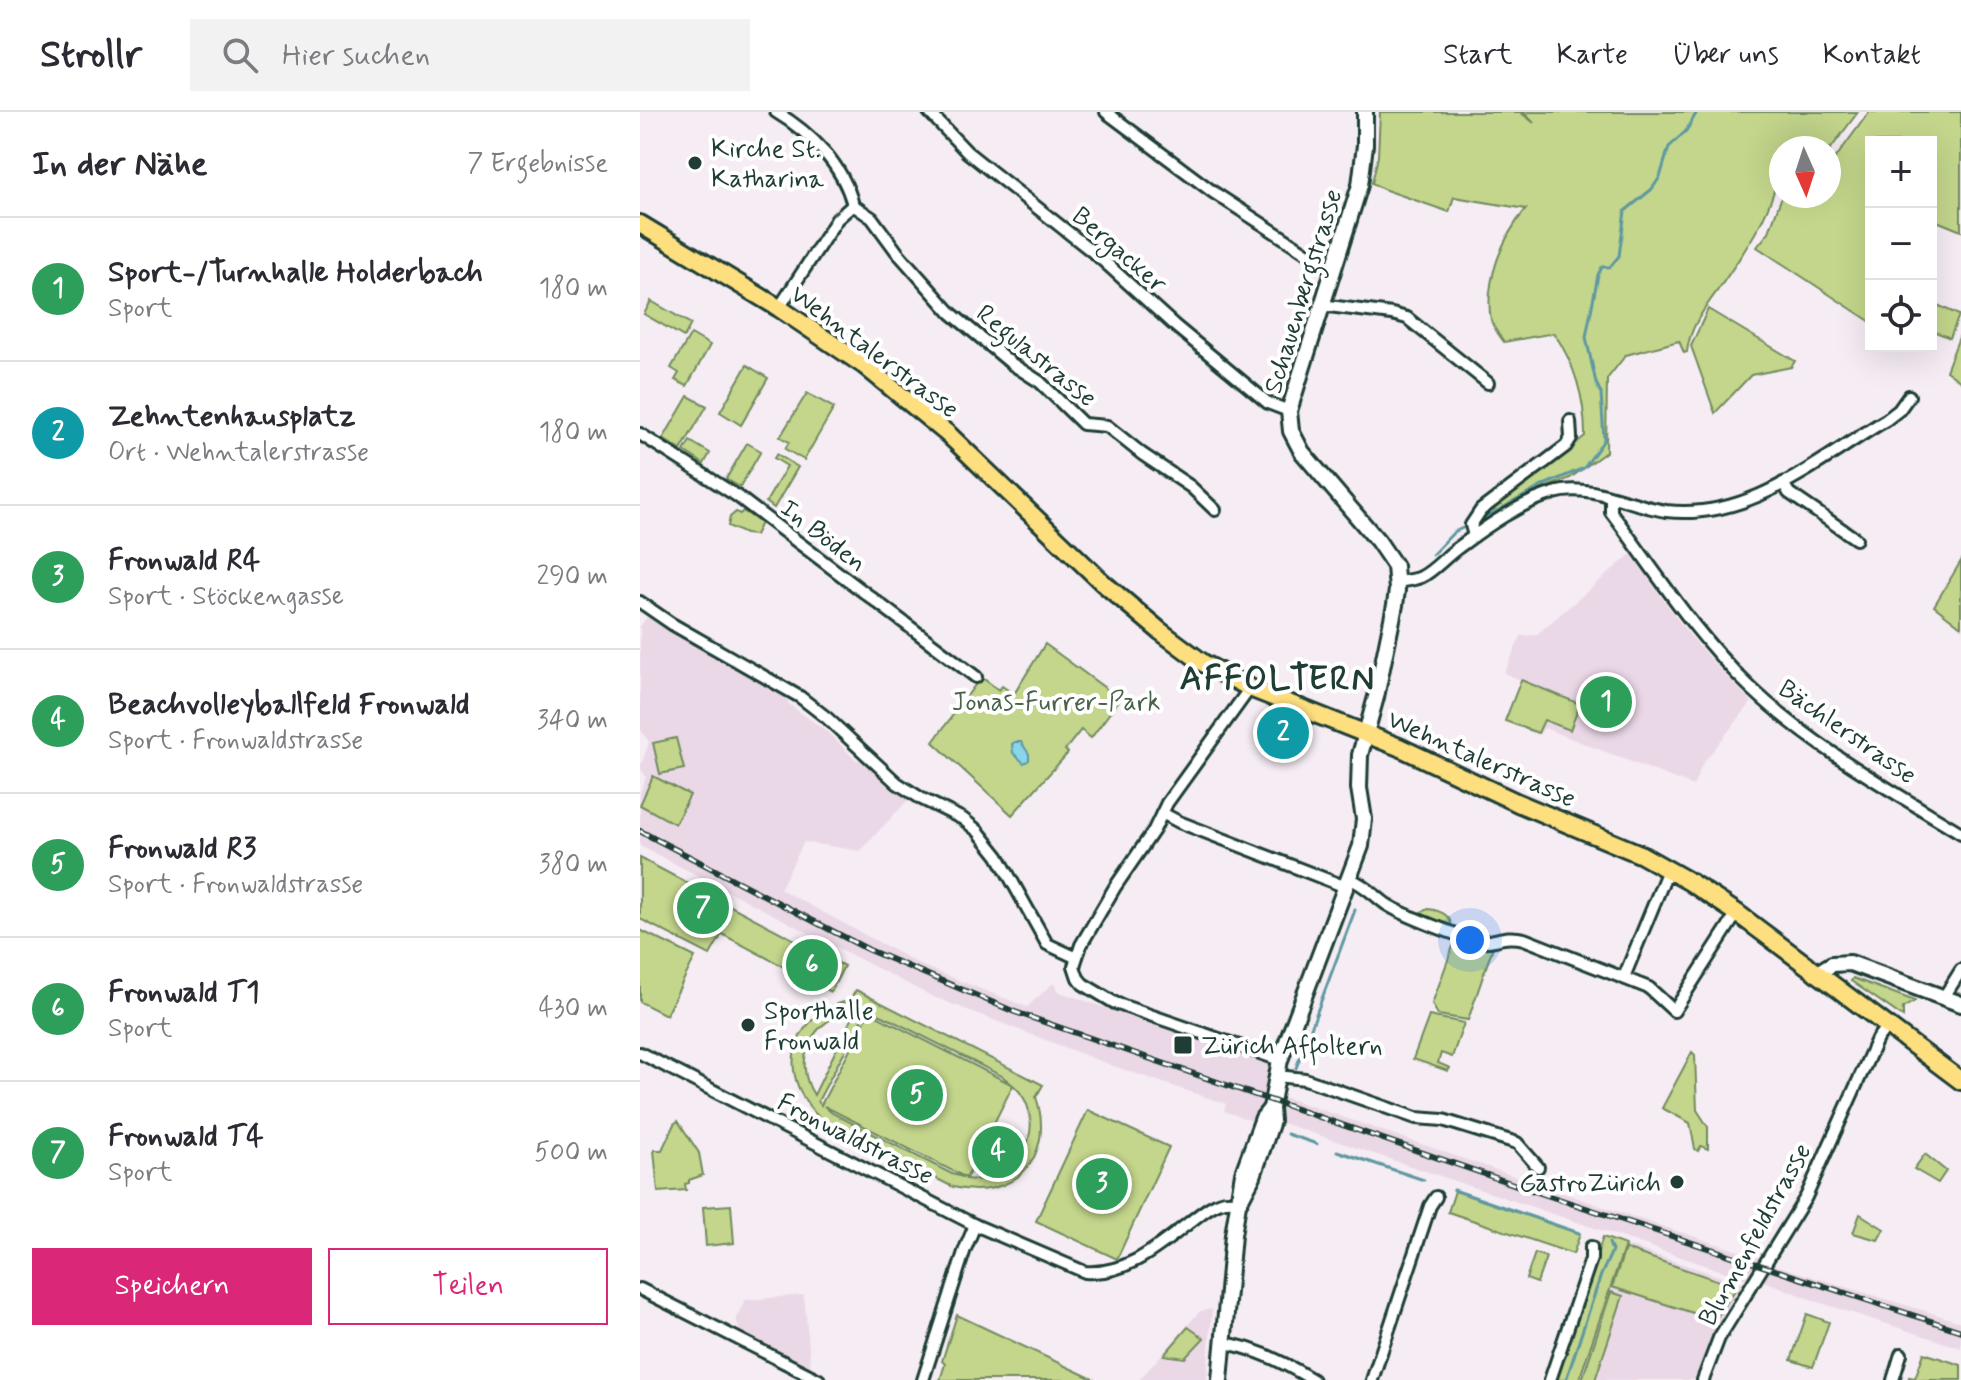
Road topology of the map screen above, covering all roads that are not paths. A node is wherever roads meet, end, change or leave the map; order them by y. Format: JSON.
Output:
{"nodes":[{"id":1,"x":776,"y":112,"type":"edge"},
{"id":2,"x":929,"y":112,"type":"edge"},
{"id":3,"x":1106,"y":112,"type":"edge"},
{"id":4,"x":1365,"y":112,"type":"edge"},
{"id":5,"x":853,"y":205,"type":"junction"},
{"id":6,"x":640,"y":224,"type":"edge"},
{"id":7,"x":1333,"y":270,"type":"junction"},
{"id":8,"x":1321,"y":305,"type":"junction"},
{"id":9,"x":779,"y":308,"type":"junction"},
{"id":10,"x":1488,"y":383,"type":"dead end"},
{"id":11,"x":1909,"y":396,"type":"dead end"},
{"id":12,"x":1289,"y":411,"type":"junction"},
{"id":13,"x":1570,"y":421,"type":"dead end"},
{"id":14,"x":640,"y":434,"type":"edge"},
{"id":15,"x":1783,"y":483,"type":"junction"},
{"id":16,"x":1611,"y":498,"type":"junction"},
{"id":17,"x":1215,"y":510,"type":"dead end"},
{"id":18,"x":1474,"y":536,"type":"junction"},
{"id":19,"x":1856,"y":539,"type":"dead end"},
{"id":20,"x":1397,"y":582,"type":"junction"},
{"id":21,"x":640,"y":602,"type":"edge"},
{"id":22,"x":976,"y":677,"type":"dead end"},
{"id":23,"x":1250,"y":688,"type":"junction"},
{"id":24,"x":1366,"y":732,"type":"junction"},
{"id":25,"x":1162,"y":813,"type":"junction"},
{"id":26,"x":1961,"y":833,"type":"edge"},
{"id":27,"x":1668,"y":870,"type":"junction"},
{"id":28,"x":1348,"y":883,"type":"junction"},
{"id":29,"x":1737,"y":913,"type":"junction"},
{"id":30,"x":1075,"y":957,"type":"junction"},
{"id":31,"x":1961,"y":970,"type":"edge"},
{"id":32,"x":1816,"y":974,"type":"junction"},
{"id":33,"x":1624,"y":977,"type":"junction"},
{"id":34,"x":1944,"y":997,"type":"junction"},
{"id":35,"x":1961,"y":1004,"type":"edge"},
{"id":36,"x":1887,"y":1026,"type":"junction"},
{"id":37,"x":644,"y":1056,"type":"edge"},
{"id":38,"x":1280,"y":1060,"type":"junction"},
{"id":39,"x":1277,"y":1076,"type":"junction"},
{"id":40,"x":1961,"y":1081,"type":"edge"},
{"id":41,"x":1538,"y":1167,"type":"dead end"},
{"id":42,"x":1436,"y":1197,"type":"dead end"},
{"id":43,"x":1240,"y":1201,"type":"junction"},
{"id":44,"x":975,"y":1225,"type":"junction"},
{"id":45,"x":1591,"y":1247,"type":"dead end"},
{"id":46,"x":640,"y":1289,"type":"edge"},
{"id":47,"x":1223,"y":1343,"type":"junction"},
{"id":48,"x":1901,"y":1354,"type":"dead end"},
{"id":49,"x":819,"y":1380,"type":"edge"},
{"id":50,"x":923,"y":1380,"type":"edge"},
{"id":51,"x":1220,"y":1380,"type":"edge"},
{"id":52,"x":1313,"y":1380,"type":"edge"},
{"id":53,"x":1372,"y":1380,"type":"edge"},
{"id":54,"x":1550,"y":1380,"type":"edge"},
{"id":55,"x":1703,"y":1380,"type":"edge"},
{"id":56,"x":1893,"y":1380,"type":"edge"}],
"edges":[{"from":1,"to":5,"type":"street","name":"Regulastrasse"},
{"from":2,"to":12,"type":"street","name":"Bergacker"},
{"from":3,"to":7,"type":"street"},
{"from":4,"to":7,"type":"street","name":"Schauenbergstrasse"},
{"from":5,"to":9,"type":"street"},
{"from":5,"to":17,"type":"street","name":"Regulastrasse"},
{"from":6,"to":9,"type":"main road","name":"Wehntalerstrasse"},
{"from":7,"to":8,"type":"street","name":"Schauenbergstrasse"},
{"from":8,"to":10,"type":"street"},
{"from":8,"to":12,"type":"street","name":"Schauenbergstrasse"},
{"from":9,"to":23,"type":"main road","name":"Wehntalerstrasse"},
{"from":11,"to":15,"type":"street"},
{"from":12,"to":20,"type":"street","name":"Schauenbergstrasse"},
{"from":13,"to":18,"type":"street"},
{"from":14,"to":22,"type":"street","name":"In Böden"},
{"from":15,"to":16,"type":"street"},
{"from":15,"to":19,"type":"street"},
{"from":16,"to":18,"type":"street"},
{"from":16,"to":26,"type":"street","name":"Bächlerstrasse"},
{"from":18,"to":20,"type":"street"},
{"from":20,"to":24,"type":"street"},
{"from":21,"to":30,"type":"street"},
{"from":23,"to":24,"type":"main road","name":"Wehntalerstrasse"},
{"from":23,"to":25,"type":"street"},
{"from":24,"to":27,"type":"main road","name":"Wehntalerstrasse"},
{"from":24,"to":28,"type":"street"},
{"from":25,"to":28,"type":"street"},
{"from":25,"to":30,"type":"street"},
{"from":27,"to":29,"type":"main road","name":"Wehntalerstrasse"},
{"from":27,"to":33,"type":"street"},
{"from":28,"to":33,"type":"street"},
{"from":28,"to":38,"type":"street"},
{"from":29,"to":32,"type":"main road","name":"Wehntalerstrasse"},
{"from":29,"to":33,"type":"street"},
{"from":30,"to":38,"type":"street"},
{"from":31,"to":34,"type":"street"},
{"from":32,"to":34,"type":"street"},
{"from":32,"to":36,"type":"main road","name":"Wehntalerstrasse"},
{"from":34,"to":35,"type":"street"},
{"from":36,"to":40,"type":"main road","name":"Wehntalerstrasse"},
{"from":36,"to":55,"type":"street","name":"Blumenfeldstrasse"},
{"from":37,"to":44,"type":"street","name":"Fronwaldstrasse"},
{"from":38,"to":39,"type":"street"},
{"from":39,"to":41,"type":"street"},
{"from":39,"to":43,"type":"street"},
{"from":42,"to":53,"type":"street"},
{"from":43,"to":44,"type":"street","name":"Fronwaldstrasse"},
{"from":43,"to":47,"type":"street"},
{"from":44,"to":50,"type":"street"},
{"from":45,"to":54,"type":"street"},
{"from":46,"to":49,"type":"street"},
{"from":47,"to":51,"type":"street"},
{"from":47,"to":52,"type":"street"},
{"from":48,"to":56,"type":"street"}]}
